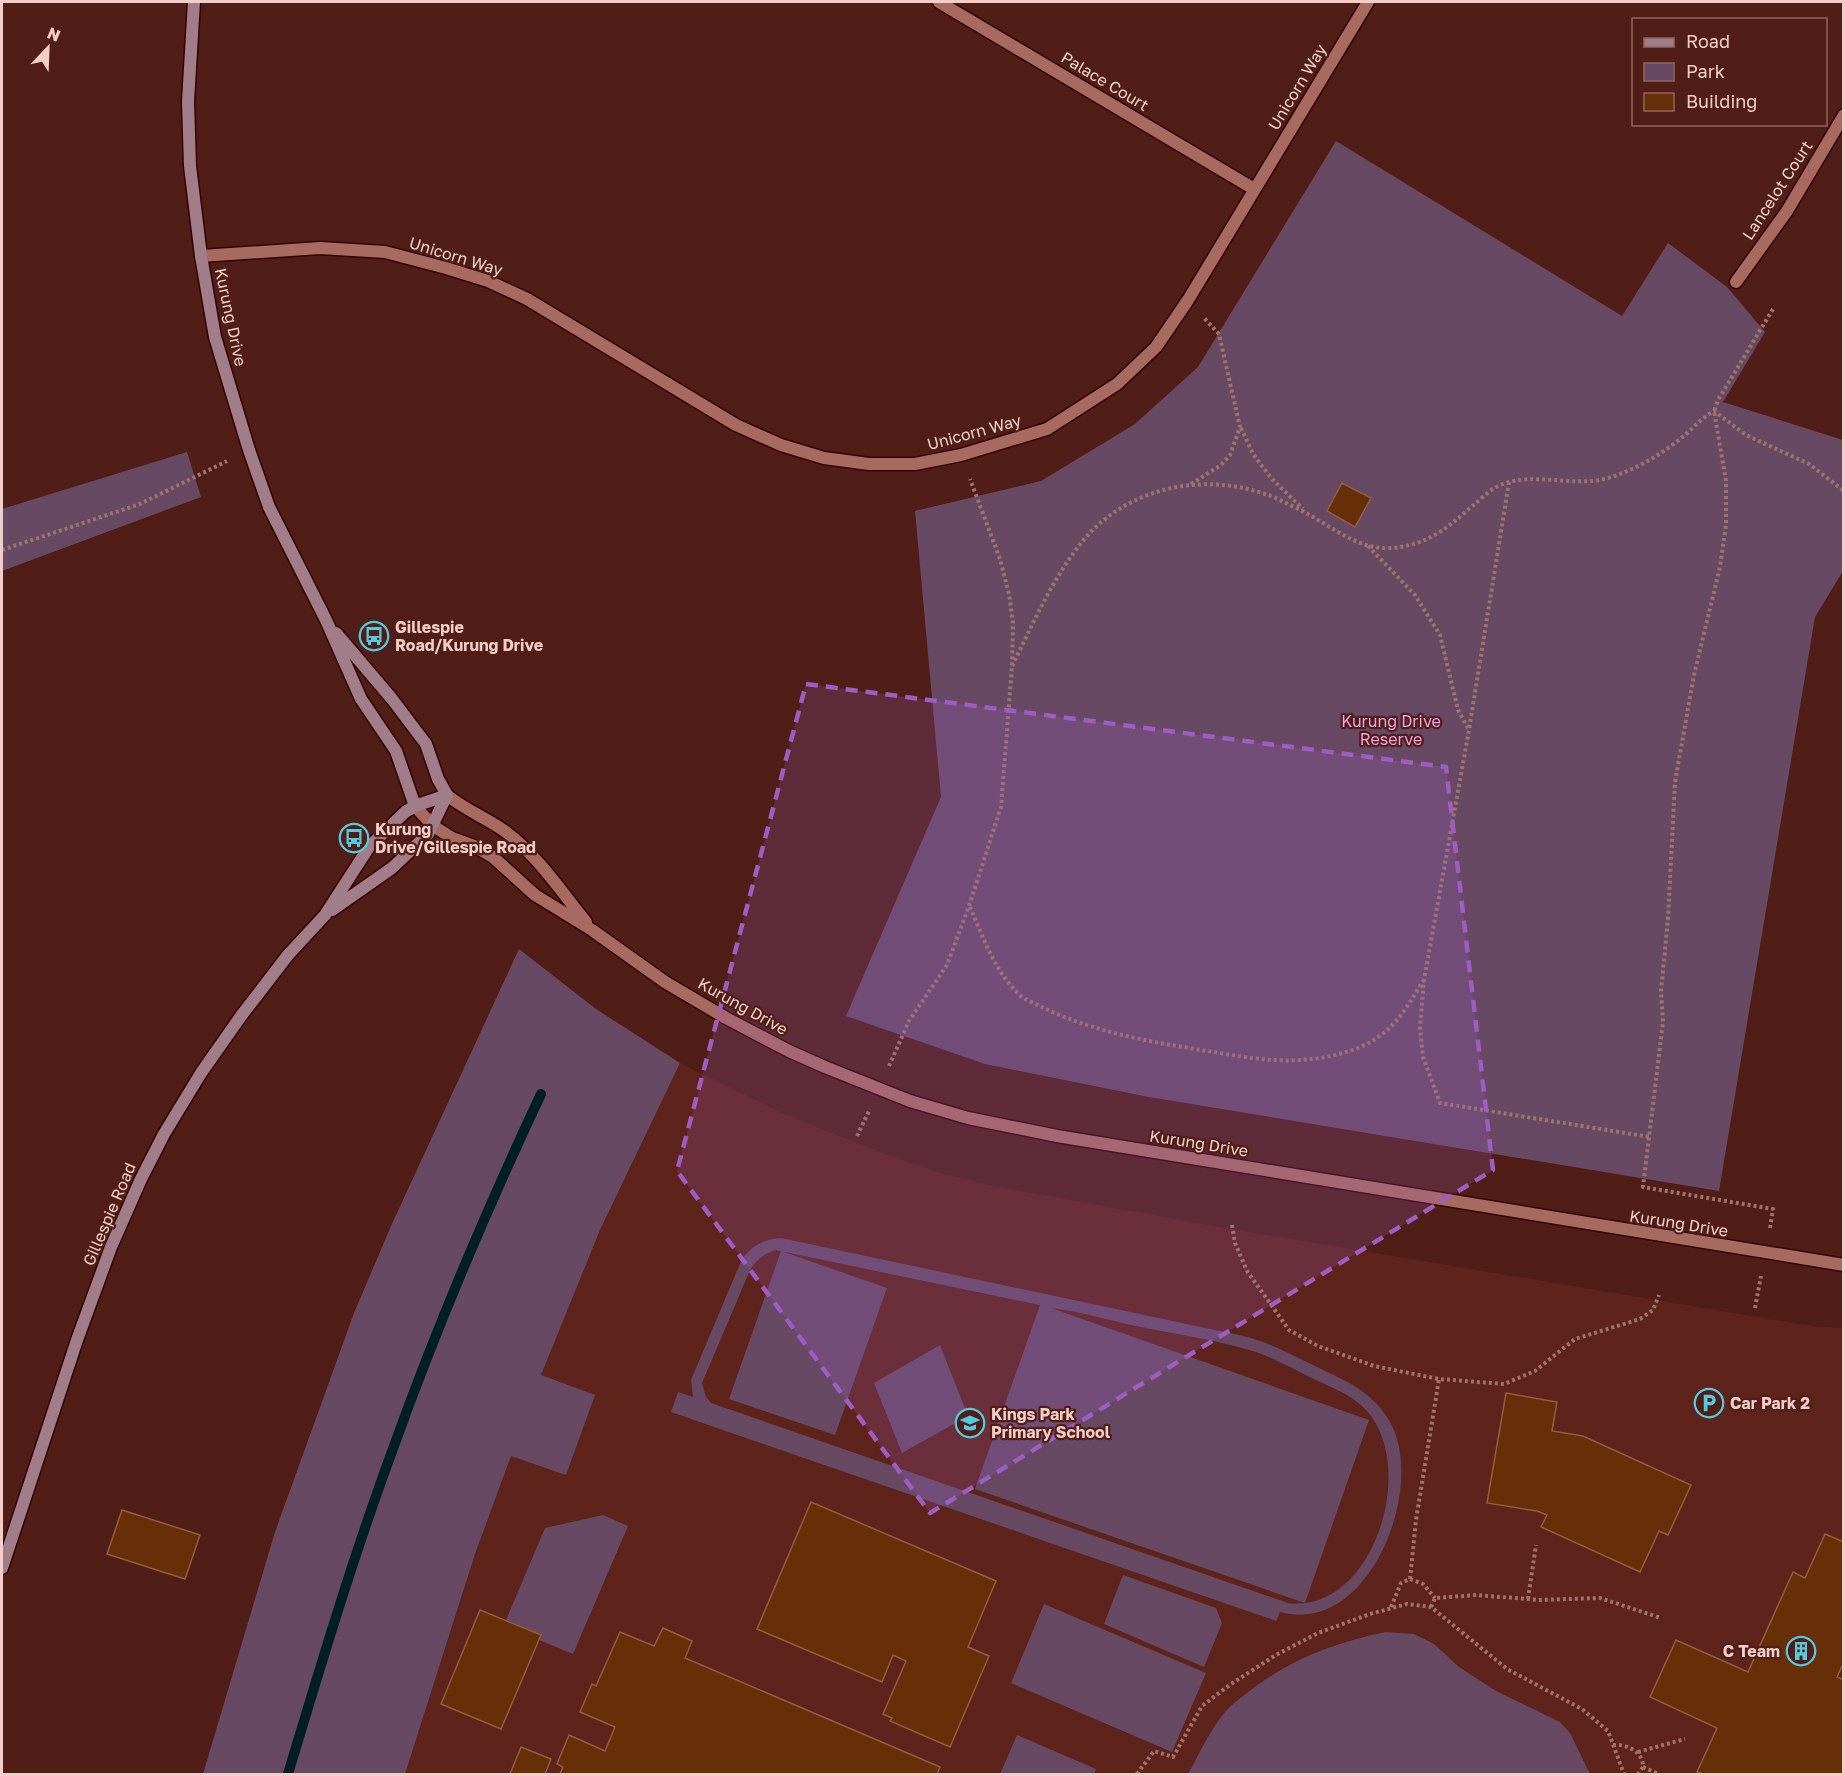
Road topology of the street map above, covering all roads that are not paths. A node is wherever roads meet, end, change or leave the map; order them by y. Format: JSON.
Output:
{"nodes":[{"id":1,"x":194,"y":2,"type":"edge"},
{"id":2,"x":939,"y":2,"type":"edge"},
{"id":3,"x":1368,"y":2,"type":"edge"},
{"id":4,"x":1844,"y":115,"type":"edge"},
{"id":5,"x":1254,"y":189,"type":"junction"},
{"id":6,"x":201,"y":256,"type":"junction"},
{"id":7,"x":1736,"y":282,"type":"dead end"},
{"id":8,"x":326,"y":620,"type":"junction"},
{"id":9,"x":447,"y":795,"type":"junction"},
{"id":10,"x":414,"y":806,"type":"junction"},
{"id":11,"x":432,"y":825,"type":"junction"},
{"id":12,"x":325,"y":915,"type":"junction"},
{"id":13,"x":592,"y":930,"type":"junction"},
{"id":14,"x":1844,"y":1266,"type":"edge"},
{"id":15,"x":2,"y":1568,"type":"edge"}],
"edges":[{"from":1,"to":6,"type":"street","name":"Kurung Drive"},
{"from":2,"to":5,"type":"street","name":"Palace Court"},
{"from":3,"to":5,"type":"street","name":"Unicorn Way"},
{"from":4,"to":7,"type":"street","name":"Lancelot Court"},
{"from":5,"to":6,"type":"street","name":"Unicorn Way"},
{"from":6,"to":8,"type":"street","name":"Kurung Drive"},
{"from":8,"to":9,"type":"street","name":"Kurung Drive"},
{"from":8,"to":10,"type":"street","name":"Kurung Drive"},
{"from":9,"to":10,"type":"street","name":"Gillespie Road"},
{"from":9,"to":11,"type":"street","name":"Gillespie Road"},
{"from":9,"to":13,"type":"street","name":"Kurung Drive"},
{"from":10,"to":11,"type":"street","name":"Kurung Drive"},
{"from":10,"to":12,"type":"street","name":"Gillespie Road"},
{"from":11,"to":12,"type":"street","name":"Gillespie Road"},
{"from":11,"to":13,"type":"street","name":"Kurung Drive"},
{"from":12,"to":15,"type":"street","name":"Gillespie Road"},
{"from":13,"to":14,"type":"street","name":"Kurung Drive"}]}
